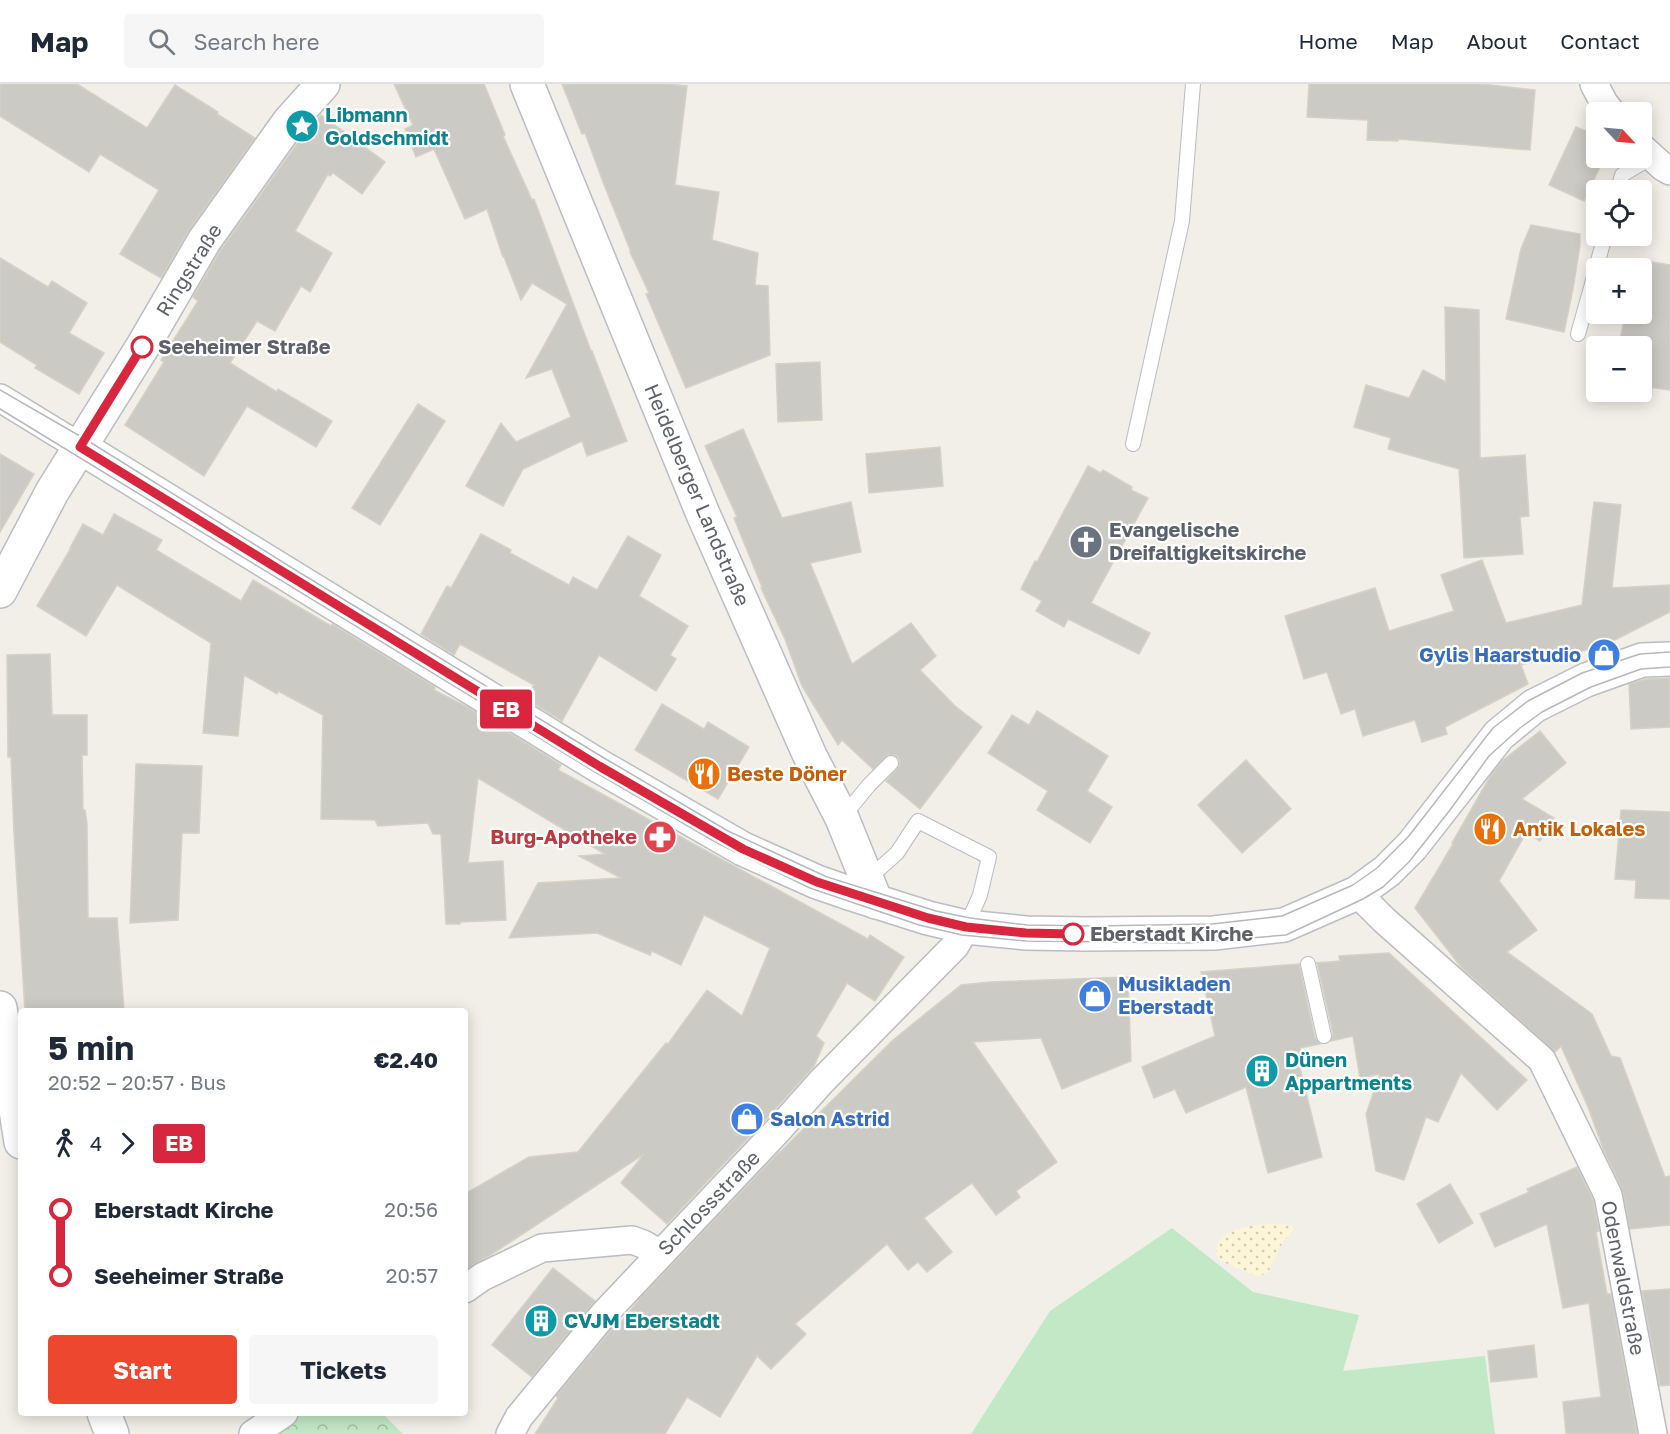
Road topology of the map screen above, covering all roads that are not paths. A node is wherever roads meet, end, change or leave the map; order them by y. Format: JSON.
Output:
{"nodes":[{"id":1,"x":322,"y":84,"type":"edge"},
{"id":2,"x":527,"y":84,"type":"edge"},
{"id":3,"x":1193,"y":84,"type":"edge"},
{"id":4,"x":1594,"y":84,"type":"edge"},
{"id":5,"x":1603,"y":102,"type":"edge"},
{"id":6,"x":1654,"y":158,"type":"edge"},
{"id":7,"x":1621,"y":180,"type":"edge"},
{"id":8,"x":1586,"y":305,"type":"edge"},
{"id":9,"x":1578,"y":334,"type":"dead end"},
{"id":10,"x":0,"y":398,"type":"edge"},
{"id":11,"x":1133,"y":444,"type":"dead end"},
{"id":12,"x":80,"y":447,"type":"junction"},
{"id":13,"x":0,"y":591,"type":"edge"},
{"id":14,"x":1670,"y":658,"type":"edge"},
{"id":15,"x":891,"y":763,"type":"dead end"},
{"id":16,"x":842,"y":818,"type":"junction"},
{"id":17,"x":872,"y":890,"type":"junction"},
{"id":18,"x":1357,"y":893,"type":"junction"},
{"id":19,"x":966,"y":927,"type":"junction"},
{"id":20,"x":1308,"y":964,"type":"dead end"},
{"id":21,"x":0,"y":1008,"type":"edge"},
{"id":22,"x":1324,"y":1036,"type":"dead end"},
{"id":23,"x":18,"y":1123,"type":"edge"},
{"id":24,"x":660,"y":1254,"type":"junction"},
{"id":25,"x":468,"y":1287,"type":"edge"},
{"id":26,"x":105,"y":1416,"type":"edge"},
{"id":27,"x":280,"y":1416,"type":"edge"},
{"id":28,"x":112,"y":1434,"type":"edge"},
{"id":29,"x":254,"y":1434,"type":"edge"},
{"id":30,"x":510,"y":1434,"type":"edge"},
{"id":31,"x":1653,"y":1434,"type":"edge"}],
"edges":[{"from":1,"to":12,"type":"street","name":"Ringstraße"},
{"from":2,"to":16,"type":"street","name":"Heidelberger Landstraße"},
{"from":3,"to":11,"type":"lane"},
{"from":4,"to":5,"type":"street"},
{"from":6,"to":7,"type":"lane"},
{"from":8,"to":9,"type":"lane"},
{"from":10,"to":12,"type":"street"},
{"from":12,"to":13,"type":"street","name":"Ringstraße"},
{"from":12,"to":17,"type":"street"},
{"from":14,"to":18,"type":"street"},
{"from":15,"to":16,"type":"lane"},
{"from":16,"to":17,"type":"street","name":"Heidelberger Landstraße"},
{"from":17,"to":19,"type":"street"},
{"from":17,"to":19,"type":"lane"},
{"from":18,"to":19,"type":"street"},
{"from":18,"to":31,"type":"street","name":"Odenwaldstraße"},
{"from":19,"to":24,"type":"street","name":"Schlossstraße"},
{"from":20,"to":22,"type":"lane"},
{"from":21,"to":23,"type":"street"},
{"from":24,"to":25,"type":"street"},
{"from":24,"to":30,"type":"street","name":"Schlossstraße"},
{"from":26,"to":28,"type":"street"},
{"from":27,"to":29,"type":"street"}]}
